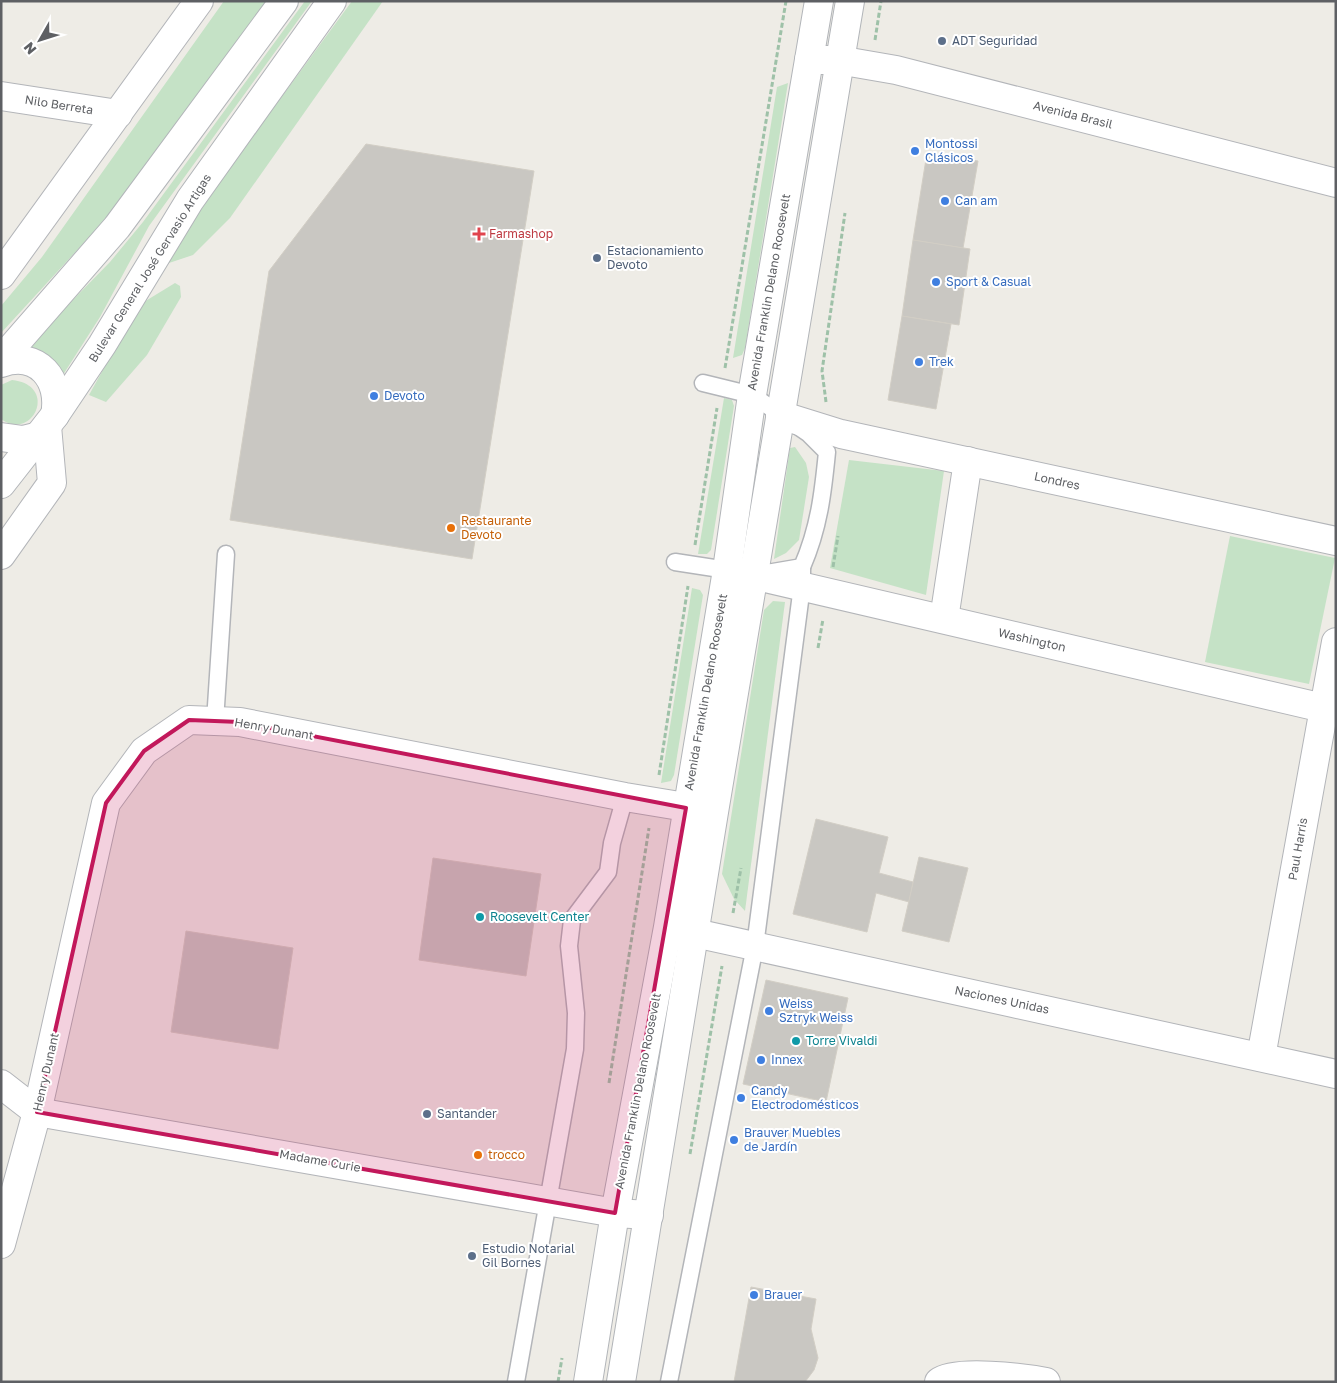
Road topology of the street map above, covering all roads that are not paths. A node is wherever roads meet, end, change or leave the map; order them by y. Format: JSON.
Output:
{"nodes":[{"id":1,"x":199,"y":1,"type":"edge"},
{"id":2,"x":284,"y":1,"type":"edge"},
{"id":3,"x":332,"y":1,"type":"edge"},
{"id":4,"x":819,"y":1,"type":"edge"},
{"id":5,"x":850,"y":1,"type":"edge"},
{"id":6,"x":809,"y":60,"type":"junction"},
{"id":7,"x":838,"y":60,"type":"junction"},
{"id":8,"x":1,"y":96,"type":"edge"},
{"id":9,"x":118,"y":114,"type":"junction"},
{"id":10,"x":1336,"y":183,"type":"edge"},
{"id":11,"x":1,"y":275,"type":"edge"},
{"id":12,"x":1,"y":362,"type":"edge"},
{"id":13,"x":703,"y":383,"type":"dead end"},
{"id":14,"x":752,"y":395,"type":"junction"},
{"id":15,"x":780,"y":415,"type":"junction"},
{"id":16,"x":47,"y":425,"type":"junction"},
{"id":17,"x":1,"y":437,"type":"edge"},
{"id":18,"x":968,"y":461,"type":"junction"},
{"id":19,"x":1,"y":484,"type":"edge"},
{"id":20,"x":1336,"y":541,"type":"edge"},
{"id":21,"x":226,"y":554,"type":"dead end"},
{"id":22,"x":1,"y":555,"type":"edge"},
{"id":23,"x":675,"y":562,"type":"dead end"},
{"id":24,"x":727,"y":570,"type":"junction"},
{"id":25,"x":755,"y":575,"type":"junction"},
{"id":26,"x":802,"y":576,"type":"junction"},
{"id":27,"x":944,"y":619,"type":"junction"},
{"id":28,"x":1336,"y":642,"type":"edge"},
{"id":29,"x":1330,"y":710,"type":"edge"},
{"id":30,"x":216,"y":721,"type":"junction"},
{"id":31,"x":625,"y":797,"type":"junction"},
{"id":32,"x":686,"y":808,"type":"junction"},
{"id":33,"x":714,"y":812,"type":"junction"},
{"id":34,"x":668,"y":927,"type":"junction"},
{"id":35,"x":695,"y":933,"type":"junction"},
{"id":36,"x":755,"y":946,"type":"junction"},
{"id":37,"x":1261,"y":1057,"type":"junction"},
{"id":38,"x":1336,"y":1074,"type":"edge"},
{"id":39,"x":1,"y":1084,"type":"edge"},
{"id":40,"x":37,"y":1112,"type":"junction"},
{"id":41,"x":550,"y":1201,"type":"junction"},
{"id":42,"x":615,"y":1213,"type":"junction"},
{"id":43,"x":648,"y":1215,"type":"junction"},
{"id":44,"x":1,"y":1244,"type":"edge"},
{"id":45,"x":516,"y":1382,"type":"edge"},
{"id":46,"x":588,"y":1382,"type":"edge"},
{"id":47,"x":621,"y":1382,"type":"edge"},
{"id":48,"x":670,"y":1382,"type":"edge"},
{"id":49,"x":939,"y":1382,"type":"edge"},
{"id":50,"x":1046,"y":1382,"type":"edge"}],
"edges":[{"from":1,"to":9,"type":"street"},
{"from":2,"to":12,"type":"street"},
{"from":3,"to":16,"type":"street","name":"Bulevar General José Gervasio Artigas"},
{"from":4,"to":6,"type":"street","name":"Avenida Franklin Delano Roosevelt"},
{"from":5,"to":7,"type":"street"},
{"from":6,"to":7,"type":"street","name":"Avenida Brasil"},
{"from":6,"to":14,"type":"street","name":"Avenida Franklin Delano Roosevelt"},
{"from":7,"to":10,"type":"street","name":"Avenida Brasil"},
{"from":7,"to":15,"type":"street"},
{"from":8,"to":9,"type":"street","name":"Nilo Berreta"},
{"from":9,"to":11,"type":"street"},
{"from":12,"to":16,"type":"street"},
{"from":13,"to":14,"type":"lane"},
{"from":14,"to":15,"type":"lane"},
{"from":14,"to":24,"type":"street","name":"Avenida Franklin Delano Roosevelt"},
{"from":15,"to":18,"type":"street","name":"Londres"},
{"from":15,"to":25,"type":"street"},
{"from":15,"to":26,"type":"lane"},
{"from":16,"to":17,"type":"street"},
{"from":16,"to":19,"type":"street","name":"Bulevar General José Gervasio Artigas"},
{"from":16,"to":22,"type":"street"},
{"from":18,"to":20,"type":"street","name":"Londres"},
{"from":18,"to":27,"type":"street"},
{"from":21,"to":30,"type":"lane"},
{"from":23,"to":24,"type":"lane"},
{"from":24,"to":25,"type":"street","name":"Washington"},
{"from":24,"to":32,"type":"street","name":"Avenida Franklin Delano Roosevelt"},
{"from":25,"to":26,"type":"street","name":"Washington"},
{"from":25,"to":33,"type":"street"},
{"from":26,"to":27,"type":"street","name":"Washington"},
{"from":26,"to":36,"type":"lane"},
{"from":27,"to":29,"type":"street","name":"Washington"},
{"from":28,"to":29,"type":"street","name":"Paul Harris"},
{"from":29,"to":37,"type":"street","name":"Paul Harris"},
{"from":30,"to":31,"type":"street","name":"Henry Dunant"},
{"from":30,"to":40,"type":"street","name":"Henry Dunant"},
{"from":31,"to":32,"type":"street","name":"Henry Dunant"},
{"from":31,"to":41,"type":"lane"},
{"from":32,"to":33,"type":"street","name":"Henry Dunant"},
{"from":32,"to":34,"type":"street","name":"Avenida Franklin Delano Roosevelt"},
{"from":33,"to":35,"type":"street"},
{"from":34,"to":35,"type":"street","name":"Naciones Unidas"},
{"from":34,"to":42,"type":"street","name":"Avenida Franklin Delano Roosevelt"},
{"from":35,"to":36,"type":"street","name":"Naciones Unidas"},
{"from":35,"to":43,"type":"street"},
{"from":36,"to":37,"type":"street","name":"Naciones Unidas"},
{"from":36,"to":48,"type":"lane"},
{"from":37,"to":38,"type":"street","name":"Naciones Unidas"},
{"from":39,"to":40,"type":"street","name":"Madame Curie"},
{"from":40,"to":41,"type":"street","name":"Madame Curie"},
{"from":40,"to":44,"type":"street","name":"Henry Dunant"},
{"from":41,"to":42,"type":"street","name":"Madame Curie"},
{"from":41,"to":45,"type":"lane"},
{"from":42,"to":43,"type":"street","name":"Madame Curie"},
{"from":42,"to":46,"type":"street","name":"Avenida Franklin Delano Roosevelt"},
{"from":43,"to":47,"type":"street"},
{"from":49,"to":50,"type":"street"}]}
